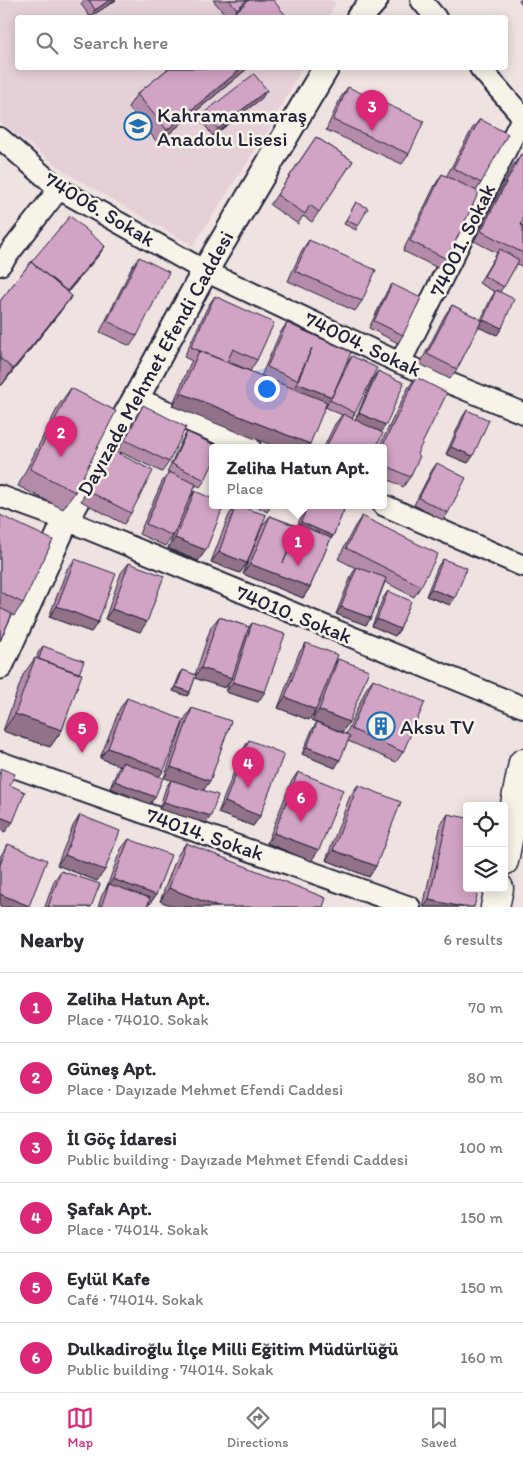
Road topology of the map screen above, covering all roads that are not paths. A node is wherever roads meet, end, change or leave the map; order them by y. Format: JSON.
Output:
{"nodes":[{"id":1,"x":375,"y":0,"type":"edge"},
{"id":2,"x":421,"y":0,"type":"edge"},
{"id":3,"x":362,"y":15,"type":"edge"},
{"id":4,"x":434,"y":15,"type":"edge"},
{"id":5,"x":325,"y":70,"type":"edge"},
{"id":6,"x":482,"y":70,"type":"edge"},
{"id":7,"x":523,"y":116,"type":"edge"},
{"id":8,"x":0,"y":138,"type":"edge"},
{"id":9,"x":59,"y":189,"type":"junction"},
{"id":10,"x":0,"y":265,"type":"edge"},
{"id":11,"x":205,"y":271,"type":"junction"},
{"id":12,"x":400,"y":363,"type":"junction"},
{"id":13,"x":136,"y":398,"type":"junction"},
{"id":14,"x":523,"y":413,"type":"edge"},
{"id":15,"x":243,"y":444,"type":"edge"},
{"id":16,"x":0,"y":496,"type":"edge"},
{"id":17,"x":387,"y":507,"type":"edge"},
{"id":18,"x":66,"y":520,"type":"junction"},
{"id":19,"x":523,"y":566,"type":"edge"},
{"id":20,"x":0,"y":666,"type":"edge"},
{"id":21,"x":523,"y":707,"type":"edge"},
{"id":22,"x":0,"y":762,"type":"edge"},
{"id":23,"x":523,"y":763,"type":"edge"},
{"id":24,"x":507,"y":847,"type":"edge"},
{"id":25,"x":498,"y":892,"type":"edge"},
{"id":26,"x":410,"y":907,"type":"edge"},
{"id":27,"x":495,"y":907,"type":"edge"}],
"edges":[{"from":1,"to":3,"type":"street"},
{"from":2,"to":4,"type":"street"},
{"from":5,"to":11,"type":"street","name":"Dayızade Mehmet Efendi Caddesi"},
{"from":6,"to":7,"type":"street"},
{"from":7,"to":12,"type":"street","name":"74001. Sokak"},
{"from":8,"to":9,"type":"street","name":"74006. Sokak"},
{"from":9,"to":10,"type":"street"},
{"from":9,"to":11,"type":"street","name":"74006. Sokak"},
{"from":11,"to":12,"type":"street","name":"74004. Sokak"},
{"from":11,"to":13,"type":"street","name":"Dayızade Mehmet Efendi Caddesi"},
{"from":12,"to":14,"type":"street","name":"74004. Sokak"},
{"from":13,"to":15,"type":"street"},
{"from":13,"to":18,"type":"street","name":"Dayızade Mehmet Efendi Caddesi"},
{"from":16,"to":18,"type":"street","name":"74010. Sokak"},
{"from":17,"to":19,"type":"street"},
{"from":18,"to":20,"type":"street","name":"Dayızade Mehmet Efendi Caddesi"},
{"from":18,"to":21,"type":"street","name":"74010. Sokak"},
{"from":22,"to":26,"type":"street","name":"74014. Sokak"},
{"from":23,"to":24,"type":"main road"},
{"from":25,"to":27,"type":"main road"}]}
